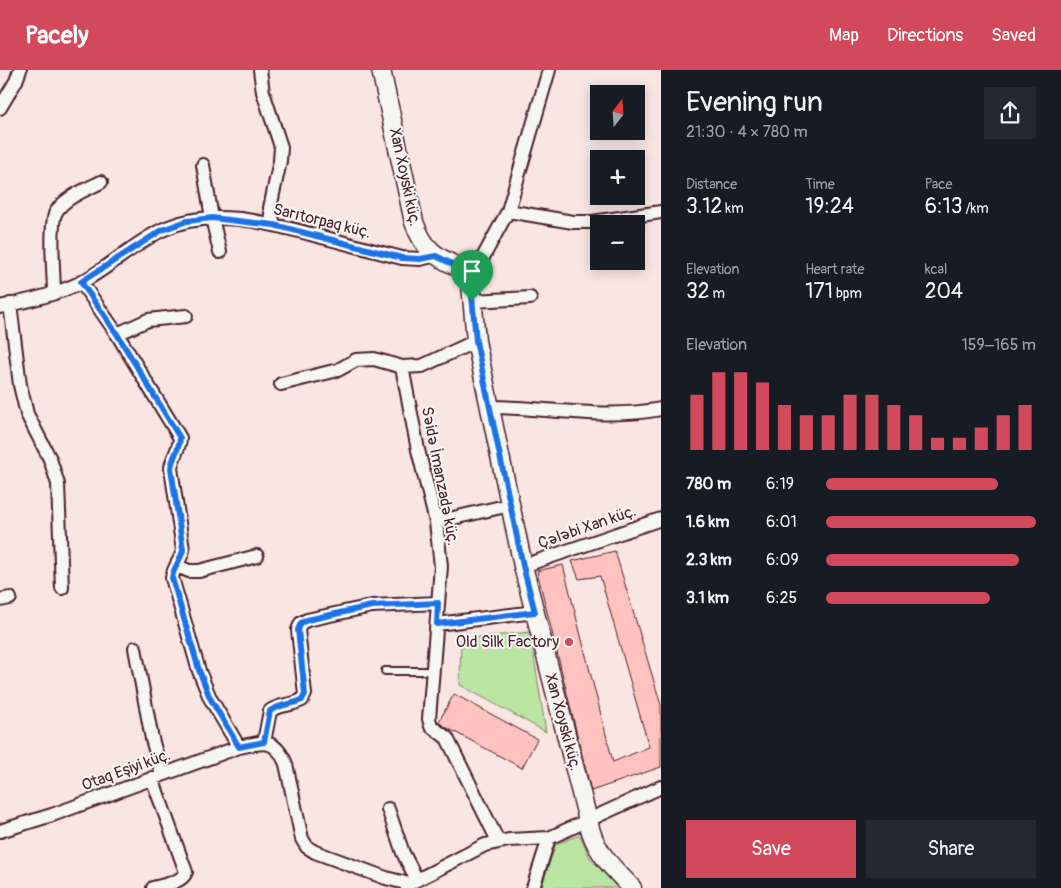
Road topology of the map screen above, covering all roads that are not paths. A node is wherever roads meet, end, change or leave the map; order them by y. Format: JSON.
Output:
{"nodes":[{"id":1,"x":20,"y":70,"type":"edge"},
{"id":2,"x":260,"y":70,"type":"edge"},
{"id":3,"x":381,"y":70,"type":"edge"},
{"id":4,"x":548,"y":70,"type":"edge"},
{"id":5,"x":0,"y":108,"type":"edge"},
{"id":6,"x":203,"y":165,"type":"dead end"},
{"id":7,"x":101,"y":182,"type":"dead end"},
{"id":8,"x":508,"y":211,"type":"junction"},
{"id":9,"x":661,"y":212,"type":"edge"},
{"id":10,"x":212,"y":218,"type":"junction"},
{"id":11,"x":274,"y":225,"type":"junction"},
{"id":12,"x":220,"y":252,"type":"dead end"},
{"id":13,"x":436,"y":256,"type":"junction"},
{"id":14,"x":470,"y":273,"type":"junction"},
{"id":15,"x":81,"y":282,"type":"junction"},
{"id":16,"x":54,"y":292,"type":"junction"},
{"id":17,"x":530,"y":298,"type":"dead end"},
{"id":18,"x":472,"y":301,"type":"junction"},
{"id":19,"x":5,"y":305,"type":"edge"},
{"id":20,"x":186,"y":316,"type":"dead end"},
{"id":21,"x":117,"y":334,"type":"junction"},
{"id":22,"x":476,"y":341,"type":"junction"},
{"id":23,"x":402,"y":367,"type":"junction"},
{"id":24,"x":281,"y":384,"type":"dead end"},
{"id":25,"x":489,"y":407,"type":"junction"},
{"id":26,"x":661,"y":409,"type":"edge"},
{"id":27,"x":510,"y":505,"type":"junction"},
{"id":28,"x":661,"y":519,"type":"edge"},
{"id":29,"x":436,"y":522,"type":"junction"},
{"id":30,"x":257,"y":556,"type":"dead end"},
{"id":31,"x":177,"y":566,"type":"junction"},
{"id":32,"x":523,"y":566,"type":"junction"},
{"id":33,"x":62,"y":588,"type":"dead end"},
{"id":34,"x":438,"y":603,"type":"junction"},
{"id":35,"x":535,"y":612,"type":"junction"},
{"id":36,"x":437,"y":624,"type":"junction"},
{"id":37,"x":135,"y":648,"type":"dead end"},
{"id":38,"x":385,"y":671,"type":"dead end"},
{"id":39,"x":433,"y":671,"type":"junction"},
{"id":40,"x":264,"y":742,"type":"junction"},
{"id":41,"x":239,"y":747,"type":"junction"},
{"id":42,"x":157,"y":776,"type":"junction"},
{"id":43,"x":661,"y":787,"type":"edge"},
{"id":44,"x":388,"y":810,"type":"dead end"},
{"id":45,"x":588,"y":820,"type":"junction"},
{"id":46,"x":0,"y":831,"type":"edge"},
{"id":47,"x":549,"y":838,"type":"junction"},
{"id":48,"x":498,"y":841,"type":"junction"},
{"id":49,"x":411,"y":884,"type":"edge"},
{"id":50,"x":153,"y":888,"type":"edge"},
{"id":51,"x":533,"y":888,"type":"edge"},
{"id":52,"x":632,"y":888,"type":"edge"}],
"edges":[{"from":1,"to":5,"type":"street"},
{"from":2,"to":11,"type":"street"},
{"from":3,"to":13,"type":"street","name":"Xan Xoyski küç."},
{"from":4,"to":8,"type":"street"},
{"from":6,"to":10,"type":"street"},
{"from":7,"to":16,"type":"street"},
{"from":8,"to":9,"type":"street"},
{"from":8,"to":14,"type":"street"},
{"from":10,"to":11,"type":"street","name":"Sarıtorpaq küç."},
{"from":10,"to":12,"type":"street"},
{"from":10,"to":15,"type":"street","name":"Sarıtorpaq küç."},
{"from":11,"to":13,"type":"street","name":"Sarıtorpaq küç."},
{"from":13,"to":14,"type":"street","name":"Xan Xoyski küç."},
{"from":14,"to":18,"type":"street","name":"Xan Xoyski küç."},
{"from":15,"to":16,"type":"street","name":"Sarıtorpaq küç."},
{"from":15,"to":21,"type":"street"},
{"from":16,"to":19,"type":"street","name":"Sarıtorpaq küç."},
{"from":17,"to":18,"type":"street"},
{"from":18,"to":22,"type":"street","name":"Xan Xoyski küç."},
{"from":19,"to":33,"type":"street","name":"Sarıtorpaq küç."},
{"from":20,"to":21,"type":"street"},
{"from":21,"to":31,"type":"street"},
{"from":22,"to":23,"type":"street"},
{"from":22,"to":25,"type":"street","name":"Xan Xoyski küç."},
{"from":23,"to":24,"type":"street"},
{"from":23,"to":29,"type":"street","name":"Səidə İmanzadə küç."},
{"from":25,"to":26,"type":"street"},
{"from":25,"to":27,"type":"street","name":"Xan Xoyski küç."},
{"from":27,"to":29,"type":"street"},
{"from":27,"to":32,"type":"street","name":"Xan Xoyski küç."},
{"from":28,"to":32,"type":"street","name":"Çələbi Xan küç."},
{"from":29,"to":34,"type":"street","name":"Səidə İmanzadə küç."},
{"from":30,"to":31,"type":"street"},
{"from":31,"to":41,"type":"street"},
{"from":32,"to":35,"type":"street","name":"Xan Xoyski küç."},
{"from":34,"to":36,"type":"street","name":"Səidə İmanzadə küç."},
{"from":34,"to":40,"type":"street"},
{"from":35,"to":36,"type":"street"},
{"from":35,"to":45,"type":"street","name":"Xan Xoyski küç."},
{"from":36,"to":39,"type":"street","name":"Səidə İmanzadə küç."},
{"from":37,"to":42,"type":"street"},
{"from":38,"to":39,"type":"lane"},
{"from":39,"to":48,"type":"street","name":"Səidə İmanzadə küç."},
{"from":40,"to":41,"type":"street","name":"Otaq Eşiyi küç."},
{"from":40,"to":49,"type":"street"},
{"from":41,"to":42,"type":"street","name":"Otaq Eşiyi küç."},
{"from":42,"to":46,"type":"street","name":"Otaq Eşiyi küç."},
{"from":42,"to":50,"type":"street"},
{"from":43,"to":45,"type":"street"},
{"from":44,"to":49,"type":"street"},
{"from":45,"to":47,"type":"street"},
{"from":45,"to":52,"type":"street","name":"Xan Xoyski küç."},
{"from":47,"to":48,"type":"street"},
{"from":47,"to":51,"type":"street"},
{"from":48,"to":49,"type":"street"}]}
